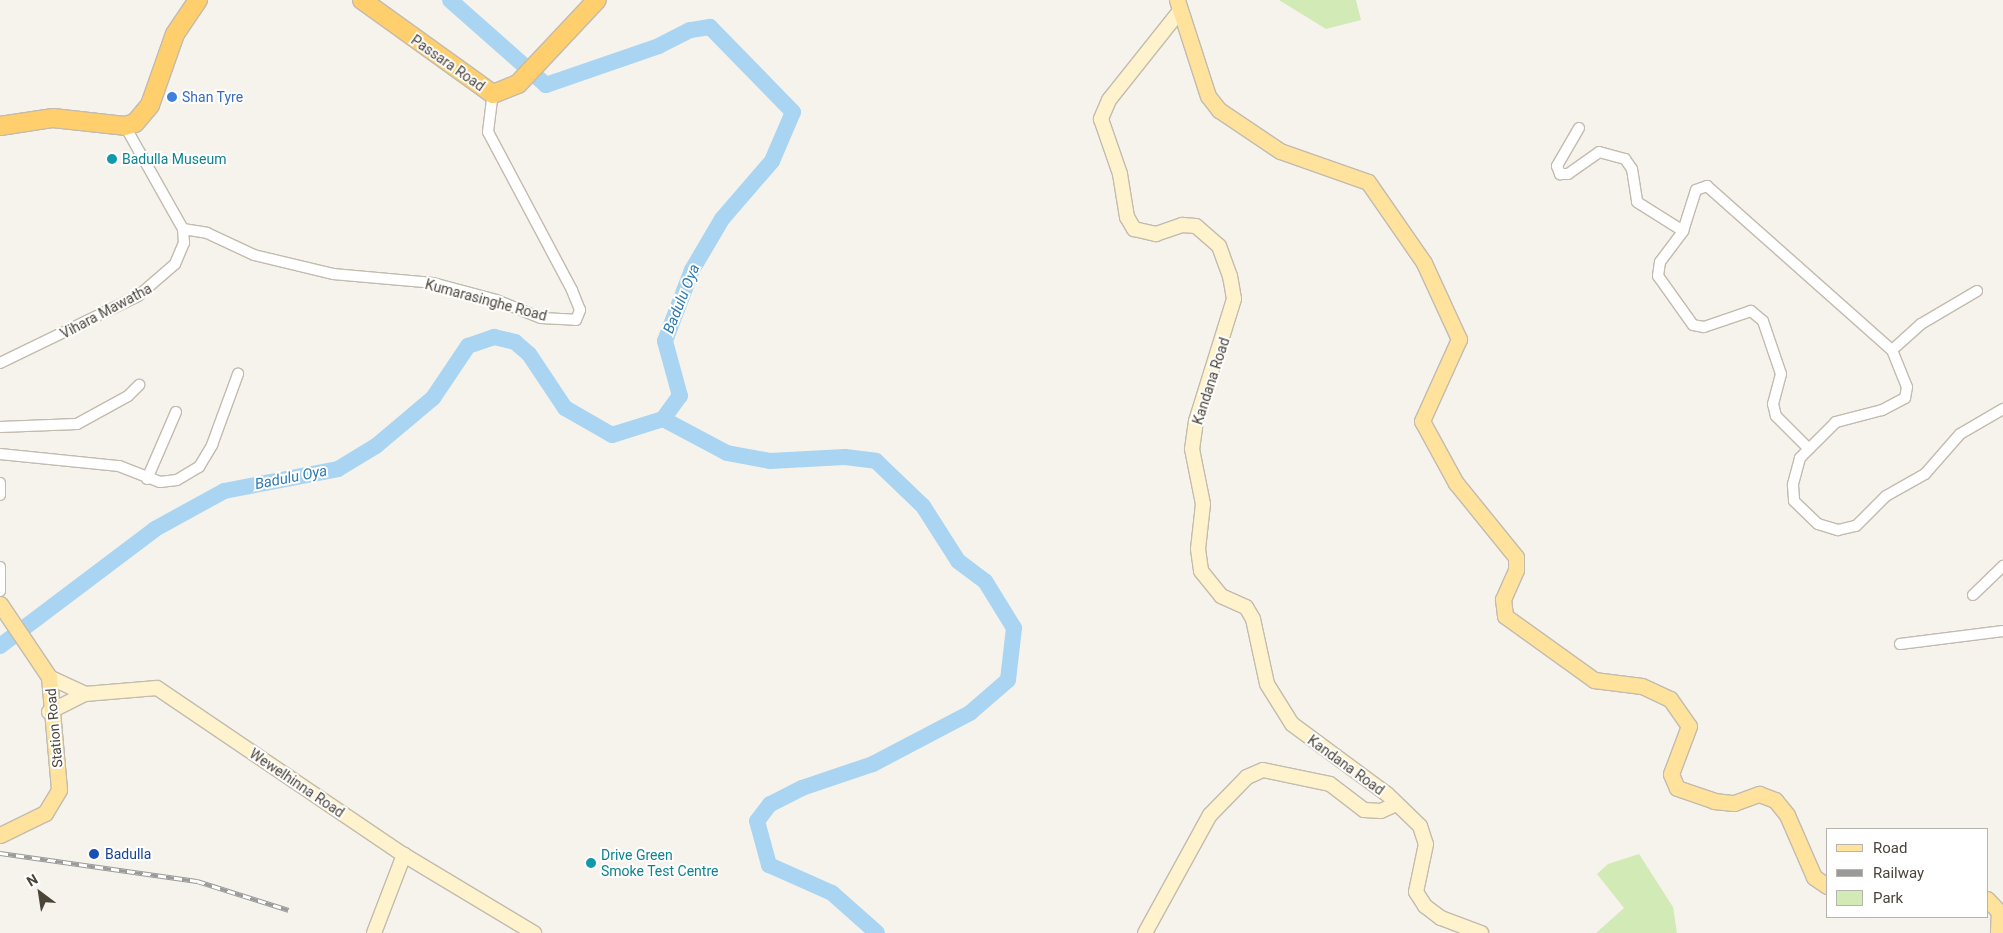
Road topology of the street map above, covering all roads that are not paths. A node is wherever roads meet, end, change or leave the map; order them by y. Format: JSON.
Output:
{"nodes":[{"id":1,"x":198,"y":0,"type":"edge"},
{"id":2,"x":362,"y":0,"type":"edge"},
{"id":3,"x":597,"y":0,"type":"edge"},
{"id":4,"x":1178,"y":6,"type":"edge"},
{"id":5,"x":493,"y":94,"type":"junction"},
{"id":6,"x":0,"y":126,"type":"edge"},
{"id":7,"x":125,"y":126,"type":"junction"},
{"id":8,"x":1580,"y":128,"type":"dead end"},
{"id":9,"x":183,"y":229,"type":"junction"},
{"id":10,"x":1682,"y":231,"type":"junction"},
{"id":11,"x":1977,"y":292,"type":"dead end"},
{"id":12,"x":1892,"y":350,"type":"junction"},
{"id":13,"x":0,"y":362,"type":"edge"},
{"id":14,"x":238,"y":374,"type":"dead end"},
{"id":15,"x":139,"y":386,"type":"dead end"},
{"id":16,"x":2003,"y":409,"type":"edge"},
{"id":17,"x":176,"y":412,"type":"dead end"},
{"id":18,"x":0,"y":427,"type":"edge"},
{"id":19,"x":1809,"y":449,"type":"junction"},
{"id":20,"x":0,"y":454,"type":"edge"},
{"id":21,"x":148,"y":479,"type":"junction"},
{"id":22,"x":0,"y":482,"type":"edge"},
{"id":23,"x":0,"y":495,"type":"edge"},
{"id":24,"x":2003,"y":566,"type":"edge"},
{"id":25,"x":0,"y":567,"type":"edge"},
{"id":26,"x":0,"y":591,"type":"edge"},
{"id":27,"x":1973,"y":595,"type":"dead end"},
{"id":28,"x":0,"y":604,"type":"edge"},
{"id":29,"x":2003,"y":631,"type":"edge"},
{"id":30,"x":1900,"y":644,"type":"dead end"},
{"id":31,"x":49,"y":677,"type":"junction"},
{"id":32,"x":85,"y":694,"type":"junction"},
{"id":33,"x":49,"y":712,"type":"junction"},
{"id":34,"x":1396,"y":804,"type":"junction"},
{"id":35,"x":0,"y":835,"type":"edge"},
{"id":36,"x":404,"y":855,"type":"junction"},
{"id":37,"x":1826,"y":885,"type":"edge"},
{"id":38,"x":1988,"y":899,"type":"edge"},
{"id":39,"x":374,"y":933,"type":"edge"},
{"id":40,"x":534,"y":933,"type":"edge"},
{"id":41,"x":1145,"y":933,"type":"edge"},
{"id":42,"x":1482,"y":933,"type":"edge"},
{"id":43,"x":1998,"y":933,"type":"edge"}],
"edges":[{"from":1,"to":7,"type":"highway"},
{"from":2,"to":5,"type":"highway","name":"Passara Road"},
{"from":3,"to":5,"type":"highway","name":"Passara Road"},
{"from":4,"to":34,"type":"street","name":"Kandana Road"},
{"from":4,"to":37,"type":"main road"},
{"from":5,"to":9,"type":"street","name":"Kumarasinghe Road"},
{"from":6,"to":7,"type":"highway"},
{"from":7,"to":9,"type":"street"},
{"from":8,"to":10,"type":"street"},
{"from":9,"to":13,"type":"street","name":"Vihara Mawatha"},
{"from":10,"to":12,"type":"street"},
{"from":10,"to":19,"type":"street"},
{"from":11,"to":12,"type":"street"},
{"from":12,"to":19,"type":"street"},
{"from":14,"to":21,"type":"street"},
{"from":15,"to":18,"type":"street"},
{"from":16,"to":19,"type":"street"},
{"from":17,"to":21,"type":"street"},
{"from":20,"to":21,"type":"street"},
{"from":22,"to":23,"type":"street"},
{"from":24,"to":27,"type":"street"},
{"from":25,"to":26,"type":"street"},
{"from":28,"to":31,"type":"main road","name":"Station Road"},
{"from":29,"to":30,"type":"street"},
{"from":31,"to":32,"type":"street"},
{"from":31,"to":33,"type":"main road","name":"Station Road"},
{"from":32,"to":33,"type":"street"},
{"from":32,"to":36,"type":"street","name":"Wewelhinna Road"},
{"from":33,"to":35,"type":"main road","name":"Station Road"},
{"from":34,"to":41,"type":"street"},
{"from":34,"to":42,"type":"street","name":"Kandana Road"},
{"from":36,"to":39,"type":"street"},
{"from":36,"to":40,"type":"street","name":"Wewelhinna Road"},
{"from":38,"to":43,"type":"main road"}]}
